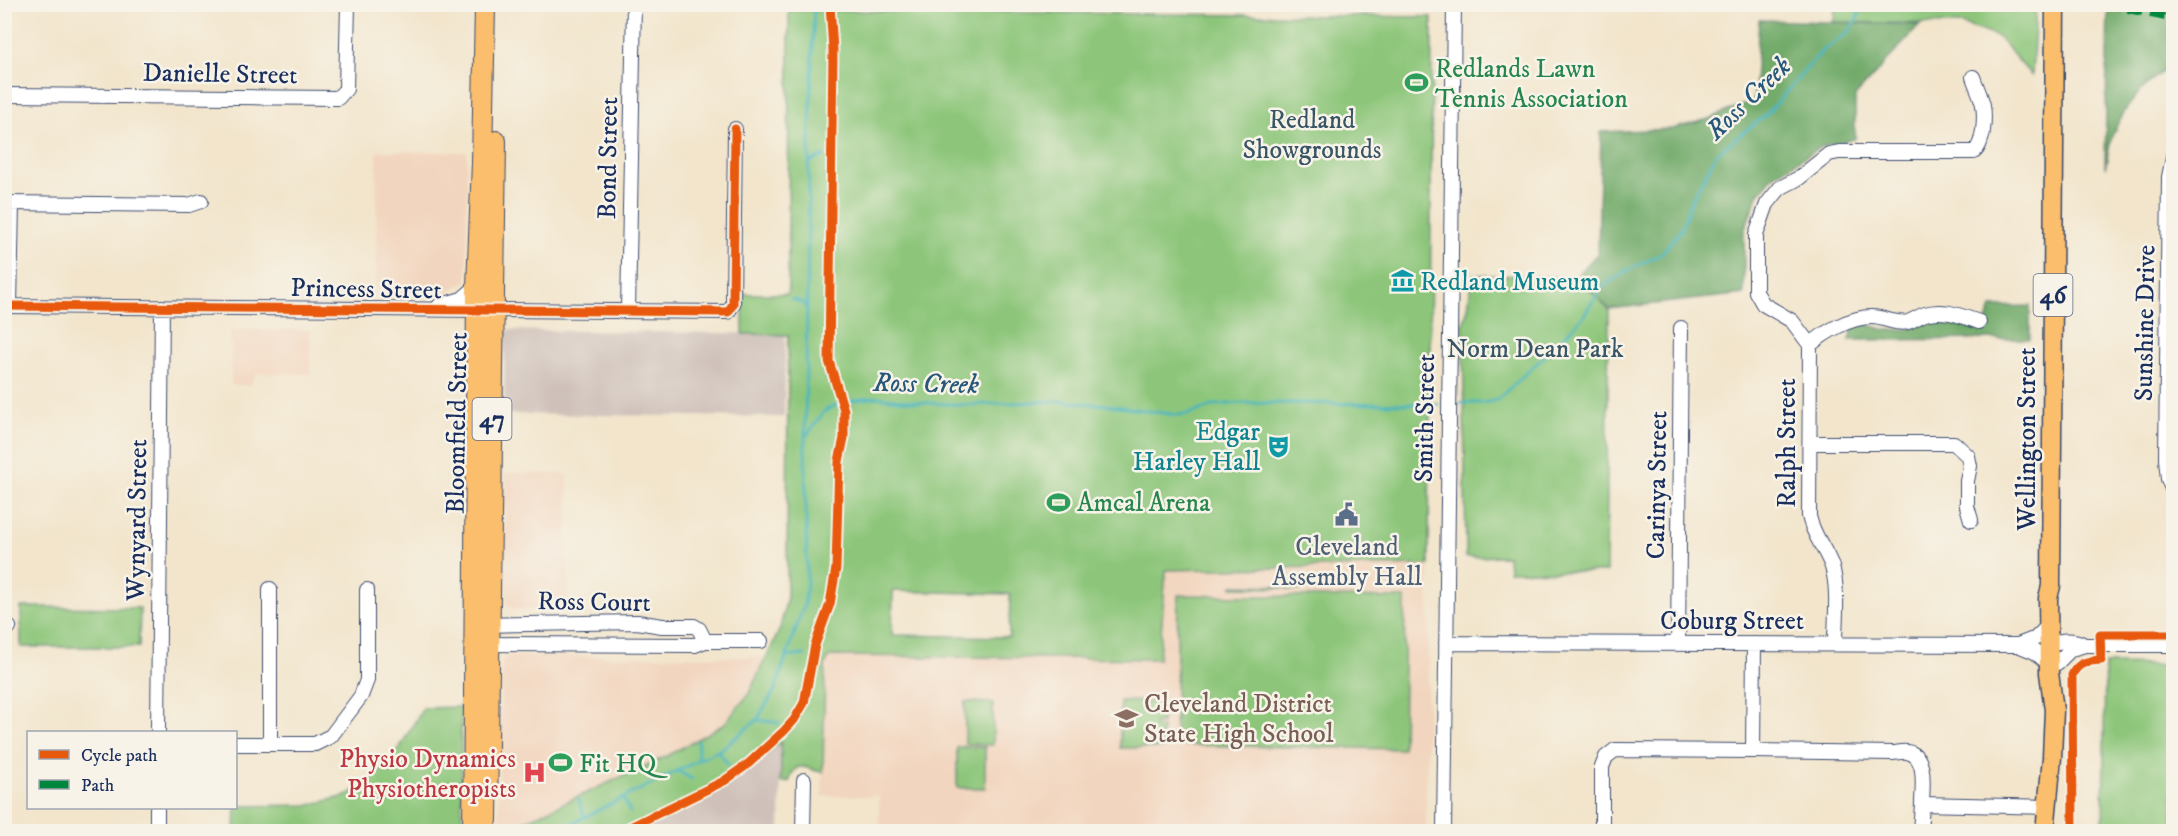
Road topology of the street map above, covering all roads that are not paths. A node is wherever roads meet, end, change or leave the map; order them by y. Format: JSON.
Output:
{"nodes":[{"id":1,"x":348,"y":4,"type":"edge"},
{"id":2,"x":634,"y":4,"type":"edge"},
{"id":3,"x":1454,"y":4,"type":"edge"},
{"id":4,"x":2055,"y":4,"type":"edge"},
{"id":5,"x":492,"y":5,"type":"edge"},
{"id":6,"x":1973,"y":77,"type":"dead end"},
{"id":7,"x":4,"y":95,"type":"edge"},
{"id":8,"x":735,"y":129,"type":"dead end"},
{"id":9,"x":2174,"y":152,"type":"edge"},
{"id":10,"x":201,"y":201,"type":"dead end"},
{"id":11,"x":8,"y":203,"type":"edge"},
{"id":12,"x":2171,"y":254,"type":"edge"},
{"id":13,"x":477,"y":286,"type":"junction"},
{"id":14,"x":7,"y":306,"type":"edge"},
{"id":15,"x":162,"y":307,"type":"junction"},
{"id":16,"x":429,"y":310,"type":"junction"},
{"id":17,"x":486,"y":310,"type":"junction"},
{"id":18,"x":628,"y":311,"type":"junction"},
{"id":19,"x":1979,"y":322,"type":"dead end"},
{"id":20,"x":1681,"y":328,"type":"dead end"},
{"id":21,"x":1810,"y":345,"type":"junction"},
{"id":22,"x":2170,"y":385,"type":"edge"},
{"id":23,"x":1810,"y":443,"type":"junction"},
{"id":24,"x":2174,"y":493,"type":"edge"},
{"id":25,"x":1971,"y":520,"type":"dead end"},
{"id":26,"x":270,"y":589,"type":"dead end"},
{"id":27,"x":367,"y":590,"type":"dead end"},
{"id":28,"x":637,"y":622,"type":"junction"},
{"id":29,"x":482,"y":635,"type":"junction"},
{"id":30,"x":2051,"y":638,"type":"junction"},
{"id":31,"x":705,"y":641,"type":"junction"},
{"id":32,"x":761,"y":641,"type":"dead end"},
{"id":33,"x":1446,"y":643,"type":"junction"},
{"id":34,"x":1835,"y":643,"type":"junction"},
{"id":35,"x":1678,"y":644,"type":"junction"},
{"id":36,"x":1754,"y":644,"type":"junction"},
{"id":37,"x":637,"y":645,"type":"junction"},
{"id":38,"x":2018,"y":645,"type":"junction"},
{"id":39,"x":2085,"y":645,"type":"junction"},
{"id":40,"x":2174,"y":645,"type":"edge"},
{"id":41,"x":2053,"y":663,"type":"junction"},
{"id":42,"x":158,"y":731,"type":"edge"},
{"id":43,"x":237,"y":744,"type":"edge"},
{"id":44,"x":270,"y":744,"type":"junction"},
{"id":45,"x":1754,"y":751,"type":"junction"},
{"id":46,"x":2052,"y":757,"type":"junction"},
{"id":47,"x":804,"y":780,"type":"dead end"},
{"id":48,"x":1922,"y":804,"type":"junction"},
{"id":49,"x":2047,"y":807,"type":"junction"},
{"id":50,"x":157,"y":809,"type":"edge"},
{"id":51,"x":157,"y":831,"type":"edge"},
{"id":52,"x":473,"y":831,"type":"edge"},
{"id":53,"x":487,"y":831,"type":"edge"},
{"id":54,"x":802,"y":831,"type":"edge"},
{"id":55,"x":1444,"y":831,"type":"edge"},
{"id":56,"x":1602,"y":831,"type":"edge"},
{"id":57,"x":1920,"y":831,"type":"edge"},
{"id":58,"x":2045,"y":831,"type":"edge"},
{"id":59,"x":2057,"y":831,"type":"edge"}],
"edges":[{"from":1,"to":7,"type":"street","name":"Danielle Street"},
{"from":2,"to":18,"type":"street","name":"Bond Street"},
{"from":3,"to":33,"type":"street","name":"Smith Street"},
{"from":4,"to":30,"type":"main road","name":"Wellington Street","number":"46"},
{"from":5,"to":13,"type":"highway","name":"Bloomfield Street","number":"47"},
{"from":5,"to":17,"type":"highway","name":"Bloomfield Street","number":"47"},
{"from":6,"to":21,"type":"street"},
{"from":8,"to":18,"type":"street","name":"Princess Street"},
{"from":9,"to":12,"type":"street","name":"Sunshine Drive"},
{"from":10,"to":11,"type":"street"},
{"from":11,"to":14,"type":"street"},
{"from":12,"to":22,"type":"street","name":"Sunshine Drive"},
{"from":13,"to":16,"type":"street"},
{"from":13,"to":17,"type":"highway","name":"Bloomfield Street","number":"47"},
{"from":14,"to":15,"type":"street","name":"Princess Street"},
{"from":15,"to":16,"type":"street","name":"Princess Street"},
{"from":15,"to":42,"type":"street","name":"Wynyard Street"},
{"from":16,"to":17,"type":"street","name":"Princess Street"},
{"from":17,"to":18,"type":"street","name":"Princess Street"},
{"from":17,"to":29,"type":"highway","name":"Bloomfield Street","number":"47"},
{"from":19,"to":21,"type":"street"},
{"from":20,"to":35,"type":"street","name":"Carinya Street"},
{"from":21,"to":23,"type":"street","name":"Ralph Street"},
{"from":22,"to":24,"type":"street","name":"Sunshine Drive"},
{"from":23,"to":25,"type":"street"},
{"from":23,"to":34,"type":"street","name":"Ralph Street"},
{"from":26,"to":44,"type":"street"},
{"from":27,"to":44,"type":"street"},
{"from":28,"to":29,"type":"street","name":"Ross Court"},
{"from":28,"to":31,"type":"street","name":"Ross Court"},
{"from":28,"to":37,"type":"street"},
{"from":29,"to":37,"type":"street","name":"Ross Court"},
{"from":29,"to":52,"type":"highway","name":"Bloomfield Street","number":"47"},
{"from":29,"to":53,"type":"highway","name":"Bloomfield Street","number":"47"},
{"from":30,"to":38,"type":"street"},
{"from":30,"to":39,"type":"street"},
{"from":30,"to":41,"type":"main road","name":"Wellington Street","number":"46"},
{"from":31,"to":32,"type":"street","name":"Ross Court"},
{"from":31,"to":37,"type":"street","name":"Ross Court"},
{"from":33,"to":35,"type":"street","name":"Coburg Street"},
{"from":33,"to":55,"type":"street","name":"Smith Street"},
{"from":34,"to":36,"type":"street","name":"Coburg Street"},
{"from":34,"to":38,"type":"street","name":"Coburg Street"},
{"from":35,"to":36,"type":"street","name":"Coburg Street"},
{"from":36,"to":45,"type":"street"},
{"from":38,"to":41,"type":"street","name":"Coburg Street"},
{"from":39,"to":40,"type":"street"},
{"from":39,"to":41,"type":"street"},
{"from":41,"to":46,"type":"main road","name":"Wellington Street","number":"46"},
{"from":43,"to":44,"type":"street"},
{"from":45,"to":48,"type":"street"},
{"from":45,"to":56,"type":"street"},
{"from":46,"to":49,"type":"main road","name":"Wellington Street","number":"46"},
{"from":46,"to":59,"type":"main road","name":"Wellington Street","number":"46"},
{"from":47,"to":54,"type":"street"},
{"from":48,"to":49,"type":"street"},
{"from":48,"to":57,"type":"street"},
{"from":49,"to":58,"type":"main road","name":"Wellington Street","number":"46"},
{"from":50,"to":51,"type":"street"}]}
